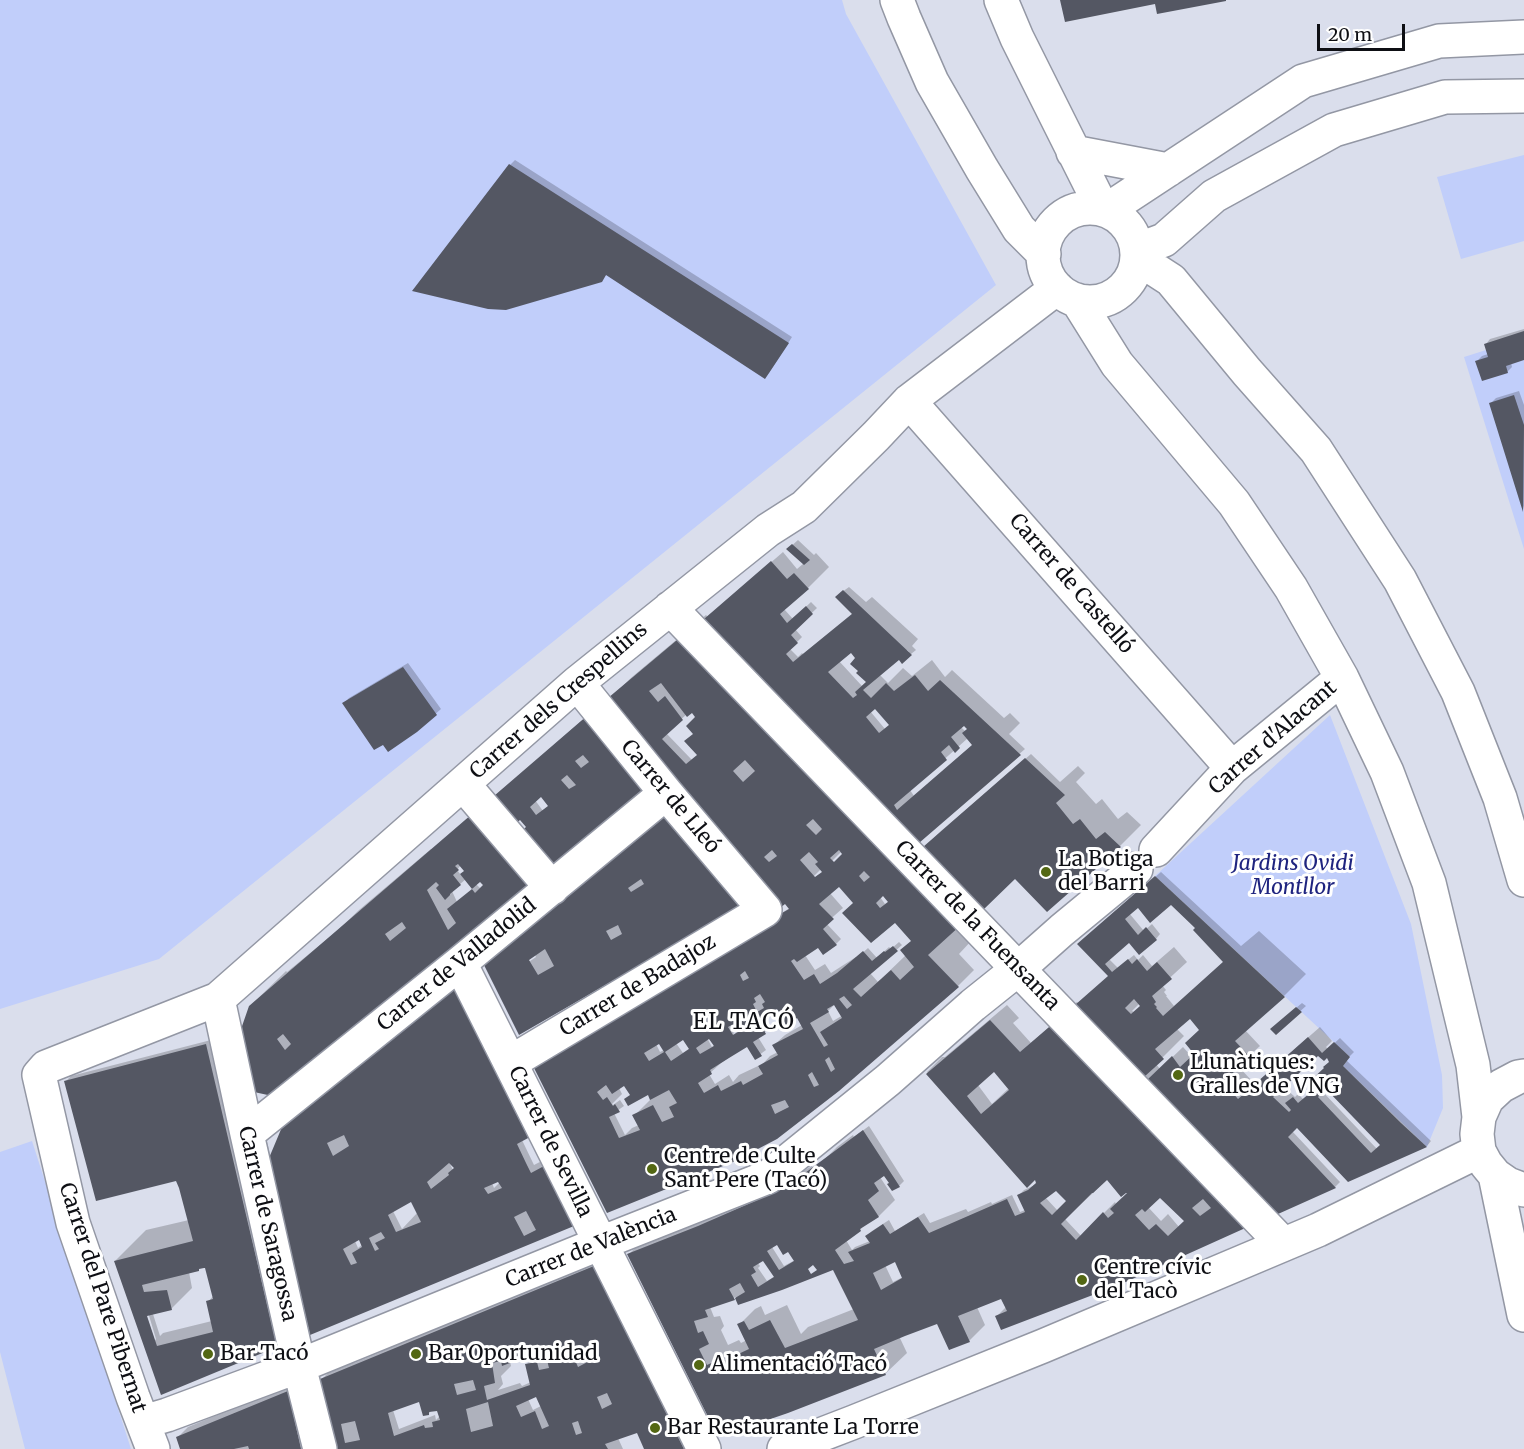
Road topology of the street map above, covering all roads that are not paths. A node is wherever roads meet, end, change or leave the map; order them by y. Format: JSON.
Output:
{"nodes":[{"id":1,"x":897,"y":0,"type":"edge"},
{"id":2,"x":1001,"y":0,"type":"edge"},
{"id":3,"x":1524,"y":37,"type":"edge"},
{"id":4,"x":1524,"y":96,"type":"edge"},
{"id":5,"x":1073,"y":152,"type":"junction"},
{"id":6,"x":1168,"y":170,"type":"junction"},
{"id":7,"x":1103,"y":209,"type":"junction"},
{"id":8,"x":1044,"y":254,"type":"junction"},
{"id":9,"x":1137,"y":254,"type":"junction"},
{"id":10,"x":1067,"y":294,"type":"junction"},
{"id":11,"x":909,"y":400,"type":"junction"},
{"id":12,"x":670,"y":608,"type":"junction"},
{"id":13,"x":1342,"y":678,"type":"junction"},
{"id":14,"x":577,"y":683,"type":"junction"},
{"id":15,"x":1232,"y":768,"type":"junction"},
{"id":16,"x":463,"y":784,"type":"junction"},
{"id":17,"x":666,"y":793,"type":"junction"},
{"id":18,"x":1524,"y":880,"type":"edge"},
{"id":19,"x":552,"y":888,"type":"junction"},
{"id":20,"x":765,"y":910,"type":"joint"},
{"id":21,"x":460,"y":963,"type":"junction"},
{"id":22,"x":1018,"y":969,"type":"junction"},
{"id":23,"x":218,"y":999,"type":"junction"},
{"id":24,"x":511,"y":1062,"type":"junction"},
{"id":25,"x":39,"y":1075,"type":"joint"},
{"id":26,"x":1524,"y":1076,"type":"edge"},
{"id":27,"x":1479,"y":1117,"type":"junction"},
{"id":28,"x":247,"y":1134,"type":"junction"},
{"id":29,"x":1485,"y":1161,"type":"junction"},
{"id":30,"x":1524,"y":1190,"type":"edge"},
{"id":31,"x":600,"y":1243,"type":"junction"},
{"id":32,"x":1283,"y":1244,"type":"junction"},
{"id":33,"x":1524,"y":1315,"type":"edge"},
{"id":34,"x":299,"y":1366,"type":"junction"},
{"id":35,"x":148,"y":1436,"type":"edge"},
{"id":36,"x":320,"y":1449,"type":"edge"},
{"id":37,"x":704,"y":1449,"type":"edge"},
{"id":38,"x":784,"y":1449,"type":"edge"},
{"id":39,"x":806,"y":1449,"type":"edge"}],
"edges":[{"from":1,"to":8,"type":"street"},
{"from":2,"to":5,"type":"street"},
{"from":3,"to":6,"type":"street"},
{"from":4,"to":9,"type":"street"},
{"from":5,"to":6,"type":"street"},
{"from":5,"to":7,"type":"street"},
{"from":6,"to":7,"type":"street"},
{"from":7,"to":8,"type":"street"},
{"from":7,"to":9,"type":"street"},
{"from":8,"to":10,"type":"street"},
{"from":9,"to":10,"type":"street"},
{"from":9,"to":18,"type":"street"},
{"from":10,"to":11,"type":"street","name":"Carrer dels Crespellins"},
{"from":10,"to":13,"type":"street"},
{"from":11,"to":12,"type":"street","name":"Carrer dels Crespellins"},
{"from":11,"to":15,"type":"street","name":"Carrer de Castelló"},
{"from":12,"to":14,"type":"street","name":"Carrer dels Crespellins"},
{"from":12,"to":22,"type":"street","name":"Carrer de la Fuensanta"},
{"from":13,"to":15,"type":"street","name":"Carrer d'Alacant"},
{"from":13,"to":27,"type":"street"},
{"from":14,"to":16,"type":"street","name":"Carrer dels Crespellins"},
{"from":14,"to":17,"type":"street","name":"Carrer de Lleó"},
{"from":15,"to":22,"type":"street","name":"Carrer d'Alacant"},
{"from":16,"to":19,"type":"street"},
{"from":16,"to":23,"type":"street","name":"Carrer dels Crespellins"},
{"from":17,"to":19,"type":"street","name":"Carrer de Valladolid"},
{"from":17,"to":20,"type":"street","name":"Carrer de Lleó"},
{"from":19,"to":21,"type":"street","name":"Carrer de Valladolid"},
{"from":20,"to":24,"type":"street","name":"Carrer de Badajoz"},
{"from":21,"to":24,"type":"street","name":"Carrer de Sevilla"},
{"from":21,"to":28,"type":"street","name":"Carrer de Valladolid"},
{"from":22,"to":31,"type":"street","name":"Carrer de València"},
{"from":22,"to":32,"type":"street","name":"Carrer de la Fuensanta"},
{"from":23,"to":25,"type":"street","name":"Carrer dels Crespellins"},
{"from":23,"to":28,"type":"street","name":"Carrer de Saragossa"},
{"from":24,"to":31,"type":"street","name":"Carrer de Sevilla"},
{"from":25,"to":35,"type":"street","name":"Carrer del Pare Pibernat"},
{"from":26,"to":27,"type":"street"},
{"from":27,"to":29,"type":"street"},
{"from":28,"to":34,"type":"street","name":"Carrer de Saragossa"},
{"from":29,"to":30,"type":"street"},
{"from":29,"to":32,"type":"street"},
{"from":29,"to":33,"type":"street"},
{"from":29,"to":39,"type":"street"},
{"from":31,"to":34,"type":"street","name":"Carrer de València"},
{"from":31,"to":37,"type":"street","name":"Carrer de Sevilla"},
{"from":32,"to":38,"type":"street"},
{"from":34,"to":35,"type":"street","name":"Carrer de València"},
{"from":34,"to":36,"type":"street","name":"Carrer de Saragossa"}]}
